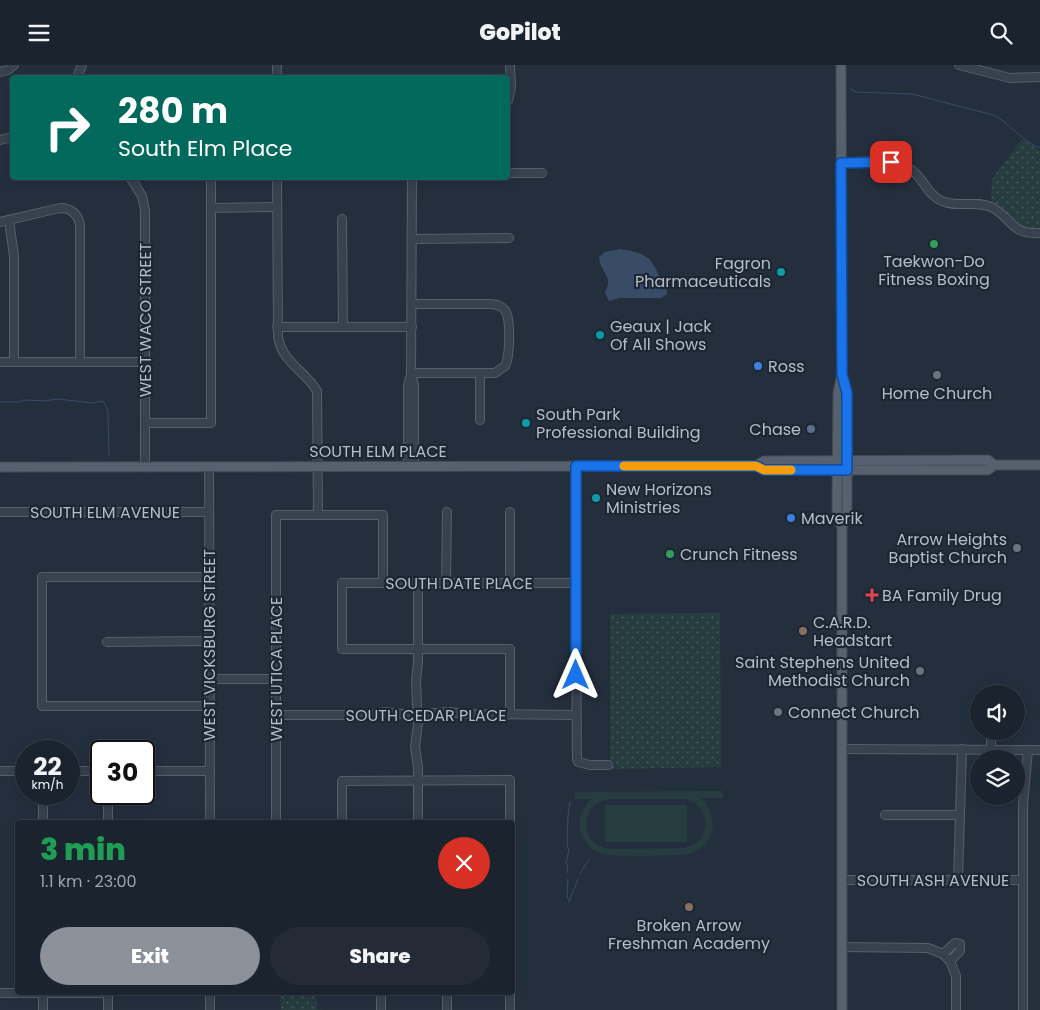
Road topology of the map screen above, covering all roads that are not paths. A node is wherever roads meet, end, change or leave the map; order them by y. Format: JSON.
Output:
{"nodes":[{"id":1,"x":14,"y":65,"type":"edge"},
{"id":2,"x":510,"y":65,"type":"edge"},
{"id":3,"x":841,"y":65,"type":"edge"},
{"id":4,"x":959,"y":65,"type":"edge"},
{"id":5,"x":0,"y":73,"type":"edge"},
{"id":6,"x":1040,"y":77,"type":"edge"},
{"id":7,"x":510,"y":92,"type":"edge"},
{"id":8,"x":841,"y":163,"type":"junction"},
{"id":9,"x":510,"y":173,"type":"edge"},
{"id":10,"x":542,"y":173,"type":"dead end"},
{"id":11,"x":132,"y":180,"type":"edge"},
{"id":12,"x":211,"y":180,"type":"edge"},
{"id":13,"x":277,"y":180,"type":"edge"},
{"id":14,"x":412,"y":180,"type":"edge"},
{"id":15,"x":277,"y":207,"type":"junction"},
{"id":16,"x":211,"y":208,"type":"junction"},
{"id":17,"x":342,"y":219,"type":"dead end"},
{"id":18,"x":9,"y":220,"type":"junction"},
{"id":19,"x":0,"y":222,"type":"edge"},
{"id":20,"x":1040,"y":233,"type":"edge"},
{"id":21,"x":510,"y":238,"type":"dead end"},
{"id":22,"x":412,"y":239,"type":"junction"},
{"id":23,"x":412,"y":304,"type":"junction"},
{"id":24,"x":277,"y":327,"type":"junction"},
{"id":25,"x":343,"y":327,"type":"junction"},
{"id":26,"x":412,"y":327,"type":"junction"},
{"id":27,"x":0,"y":362,"type":"edge"},
{"id":28,"x":14,"y":362,"type":"junction"},
{"id":29,"x":80,"y":362,"type":"junction"},
{"id":30,"x":145,"y":362,"type":"junction"},
{"id":31,"x":411,"y":373,"type":"junction"},
{"id":32,"x":480,"y":374,"type":"junction"},
{"id":33,"x":480,"y":420,"type":"dead end"},
{"id":34,"x":145,"y":423,"type":"junction"},
{"id":35,"x":843,"y":465,"type":"junction"},
{"id":36,"x":1040,"y":465,"type":"edge"},
{"id":37,"x":318,"y":466,"type":"junction"},
{"id":38,"x":412,"y":466,"type":"junction"},
{"id":39,"x":576,"y":466,"type":"junction"},
{"id":40,"x":0,"y":467,"type":"edge"},
{"id":41,"x":145,"y":467,"type":"junction"},
{"id":42,"x":209,"y":467,"type":"junction"},
{"id":43,"x":510,"y":511,"type":"dead end"},
{"id":44,"x":0,"y":512,"type":"edge"},
{"id":45,"x":209,"y":512,"type":"junction"},
{"id":46,"x":446,"y":512,"type":"dead end"},
{"id":47,"x":318,"y":515,"type":"junction"},
{"id":48,"x":210,"y":577,"type":"junction"},
{"id":49,"x":383,"y":583,"type":"junction"},
{"id":50,"x":418,"y":583,"type":"junction"},
{"id":51,"x":446,"y":583,"type":"junction"},
{"id":52,"x":510,"y":583,"type":"junction"},
{"id":53,"x":575,"y":583,"type":"junction"},
{"id":54,"x":210,"y":641,"type":"junction"},
{"id":55,"x":107,"y":642,"type":"dead end"},
{"id":56,"x":418,"y":649,"type":"junction"},
{"id":57,"x":210,"y":679,"type":"junction"},
{"id":58,"x":277,"y":679,"type":"junction"},
{"id":59,"x":210,"y":706,"type":"junction"},
{"id":60,"x":276,"y":715,"type":"junction"},
{"id":61,"x":418,"y":715,"type":"junction"},
{"id":62,"x":510,"y":715,"type":"junction"},
{"id":63,"x":576,"y":715,"type":"junction"},
{"id":64,"x":992,"y":740,"type":"edge"},
{"id":65,"x":842,"y":749,"type":"junction"},
{"id":66,"x":962,"y":749,"type":"junction"},
{"id":67,"x":991,"y":749,"type":"junction"},
{"id":68,"x":1028,"y":750,"type":"junction"},
{"id":69,"x":1040,"y":750,"type":"edge"},
{"id":70,"x":608,"y":765,"type":"dead end"},
{"id":71,"x":0,"y":771,"type":"edge"},
{"id":72,"x":15,"y":771,"type":"edge"},
{"id":73,"x":155,"y":771,"type":"edge"},
{"id":74,"x":210,"y":771,"type":"junction"},
{"id":75,"x":418,"y":780,"type":"junction"},
{"id":76,"x":43,"y":805,"type":"edge"},
{"id":77,"x":108,"y":805,"type":"edge"},
{"id":78,"x":885,"y":815,"type":"dead end"},
{"id":79,"x":960,"y":815,"type":"junction"},
{"id":80,"x":43,"y":820,"type":"edge"},
{"id":81,"x":108,"y":820,"type":"edge"},
{"id":82,"x":210,"y":820,"type":"edge"},
{"id":83,"x":276,"y":820,"type":"edge"},
{"id":84,"x":342,"y":820,"type":"edge"},
{"id":85,"x":418,"y":820,"type":"edge"},
{"id":86,"x":510,"y":820,"type":"edge"},
{"id":87,"x":842,"y":880,"type":"junction"},
{"id":88,"x":958,"y":880,"type":"junction"},
{"id":89,"x":1023,"y":880,"type":"junction"},
{"id":90,"x":842,"y":947,"type":"junction"},
{"id":91,"x":942,"y":954,"type":"junction"},
{"id":92,"x":950,"y":961,"type":"junction"},
{"id":93,"x":0,"y":993,"type":"edge"},
{"id":94,"x":15,"y":993,"type":"edge"},
{"id":95,"x":43,"y":995,"type":"edge"},
{"id":96,"x":108,"y":995,"type":"edge"},
{"id":97,"x":210,"y":995,"type":"edge"},
{"id":98,"x":381,"y":995,"type":"edge"},
{"id":99,"x":447,"y":995,"type":"edge"},
{"id":100,"x":510,"y":995,"type":"edge"},
{"id":101,"x":43,"y":1010,"type":"edge"},
{"id":102,"x":108,"y":1010,"type":"edge"},
{"id":103,"x":210,"y":1010,"type":"edge"},
{"id":104,"x":381,"y":1010,"type":"edge"},
{"id":105,"x":447,"y":1010,"type":"edge"},
{"id":106,"x":510,"y":1010,"type":"edge"},
{"id":107,"x":842,"y":1010,"type":"edge"},
{"id":108,"x":956,"y":1010,"type":"edge"},
{"id":109,"x":1024,"y":1010,"type":"edge"}],
"edges":[{"from":1,"to":5,"type":"street"},
{"from":2,"to":7,"type":"street"},
{"from":3,"to":8,"type":"main road"},
{"from":4,"to":6,"type":"street"},
{"from":8,"to":20,"type":"street"},
{"from":8,"to":35,"type":"main road"},
{"from":9,"to":10,"type":"street"},
{"from":11,"to":30,"type":"street","name":"WEST WACO STREET"},
{"from":12,"to":16,"type":"street"},
{"from":13,"to":15,"type":"street"},
{"from":14,"to":22,"type":"street"},
{"from":15,"to":16,"type":"street"},
{"from":15,"to":24,"type":"street"},
{"from":16,"to":34,"type":"street"},
{"from":17,"to":25,"type":"street"},
{"from":18,"to":19,"type":"street"},
{"from":18,"to":28,"type":"street"},
{"from":18,"to":29,"type":"street"},
{"from":21,"to":22,"type":"street"},
{"from":22,"to":23,"type":"street"},
{"from":23,"to":26,"type":"street"},
{"from":23,"to":32,"type":"street"},
{"from":24,"to":25,"type":"street"},
{"from":24,"to":37,"type":"street"},
{"from":25,"to":26,"type":"street"},
{"from":26,"to":31,"type":"street"},
{"from":27,"to":28,"type":"street"},
{"from":28,"to":29,"type":"street"},
{"from":29,"to":30,"type":"street"},
{"from":30,"to":34,"type":"street","name":"WEST WACO STREET"},
{"from":31,"to":32,"type":"street"},
{"from":31,"to":38,"type":"street"},
{"from":32,"to":33,"type":"street"},
{"from":34,"to":41,"type":"street","name":"WEST WACO STREET"},
{"from":35,"to":36,"type":"main road","name":"SOUTH ELM PLACE"},
{"from":35,"to":39,"type":"main road","name":"SOUTH ELM PLACE"},
{"from":35,"to":65,"type":"main road"},
{"from":37,"to":38,"type":"main road","name":"SOUTH ELM PLACE"},
{"from":37,"to":42,"type":"main road","name":"SOUTH ELM PLACE"},
{"from":37,"to":47,"type":"street"},
{"from":38,"to":39,"type":"main road","name":"SOUTH ELM PLACE"},
{"from":39,"to":53,"type":"street"},
{"from":40,"to":41,"type":"main road","name":"SOUTH ELM PLACE"},
{"from":41,"to":42,"type":"main road","name":"SOUTH ELM PLACE"},
{"from":42,"to":45,"type":"street","name":"WEST VICKSBURG STREET"},
{"from":43,"to":52,"type":"street"},
{"from":44,"to":45,"type":"street","name":"SOUTH ELM AVENUE"},
{"from":45,"to":48,"type":"street","name":"WEST VICKSBURG STREET"},
{"from":46,"to":51,"type":"street"},
{"from":47,"to":49,"type":"street"},
{"from":47,"to":58,"type":"street","name":"WEST UTICA PLACE"},
{"from":48,"to":54,"type":"street","name":"WEST VICKSBURG STREET"},
{"from":48,"to":59,"type":"street"},
{"from":49,"to":50,"type":"street","name":"SOUTH DATE PLACE"},
{"from":49,"to":56,"type":"street","name":"SOUTH DATE PLACE"},
{"from":50,"to":51,"type":"street","name":"SOUTH DATE PLACE"},
{"from":50,"to":56,"type":"street"},
{"from":51,"to":52,"type":"street","name":"SOUTH DATE PLACE"},
{"from":52,"to":53,"type":"street","name":"SOUTH DATE PLACE"},
{"from":53,"to":63,"type":"street"},
{"from":54,"to":55,"type":"street"},
{"from":54,"to":57,"type":"street","name":"WEST VICKSBURG STREET"},
{"from":56,"to":61,"type":"street"},
{"from":56,"to":62,"type":"street"},
{"from":57,"to":58,"type":"street"},
{"from":57,"to":59,"type":"street","name":"WEST VICKSBURG STREET"},
{"from":58,"to":60,"type":"street","name":"WEST UTICA PLACE"},
{"from":59,"to":74,"type":"street","name":"WEST VICKSBURG STREET"},
{"from":60,"to":61,"type":"street","name":"SOUTH CEDAR PLACE"},
{"from":60,"to":83,"type":"street","name":"WEST UTICA PLACE"},
{"from":61,"to":62,"type":"street","name":"SOUTH CEDAR PLACE"},
{"from":61,"to":75,"type":"street"},
{"from":62,"to":63,"type":"street","name":"SOUTH CEDAR PLACE"},
{"from":63,"to":70,"type":"street"},
{"from":64,"to":67,"type":"street"},
{"from":65,"to":66,"type":"street"},
{"from":65,"to":87,"type":"main road"},
{"from":66,"to":67,"type":"street"},
{"from":66,"to":79,"type":"street"},
{"from":67,"to":68,"type":"street"},
{"from":68,"to":69,"type":"street"},
{"from":68,"to":89,"type":"street"},
{"from":71,"to":72,"type":"street"},
{"from":73,"to":74,"type":"street"},
{"from":74,"to":82,"type":"street","name":"WEST VICKSBURG STREET"},
{"from":75,"to":84,"type":"street"},
{"from":75,"to":85,"type":"street"},
{"from":75,"to":86,"type":"street"},
{"from":76,"to":80,"type":"street"},
{"from":77,"to":81,"type":"street"},
{"from":78,"to":79,"type":"street"},
{"from":79,"to":88,"type":"street"},
{"from":87,"to":88,"type":"street","name":"SOUTH ASH AVENUE"},
{"from":87,"to":90,"type":"main road"},
{"from":88,"to":89,"type":"street","name":"SOUTH ASH AVENUE"},
{"from":89,"to":109,"type":"street"},
{"from":90,"to":91,"type":"street"},
{"from":90,"to":107,"type":"main road"},
{"from":91,"to":92,"type":"street"},
{"from":91,"to":92,"type":"street"},
{"from":92,"to":108,"type":"street"},
{"from":93,"to":94,"type":"street"},
{"from":95,"to":101,"type":"street"},
{"from":96,"to":102,"type":"street"},
{"from":97,"to":103,"type":"street"},
{"from":98,"to":104,"type":"street"},
{"from":99,"to":105,"type":"street"},
{"from":100,"to":106,"type":"street"}]}
